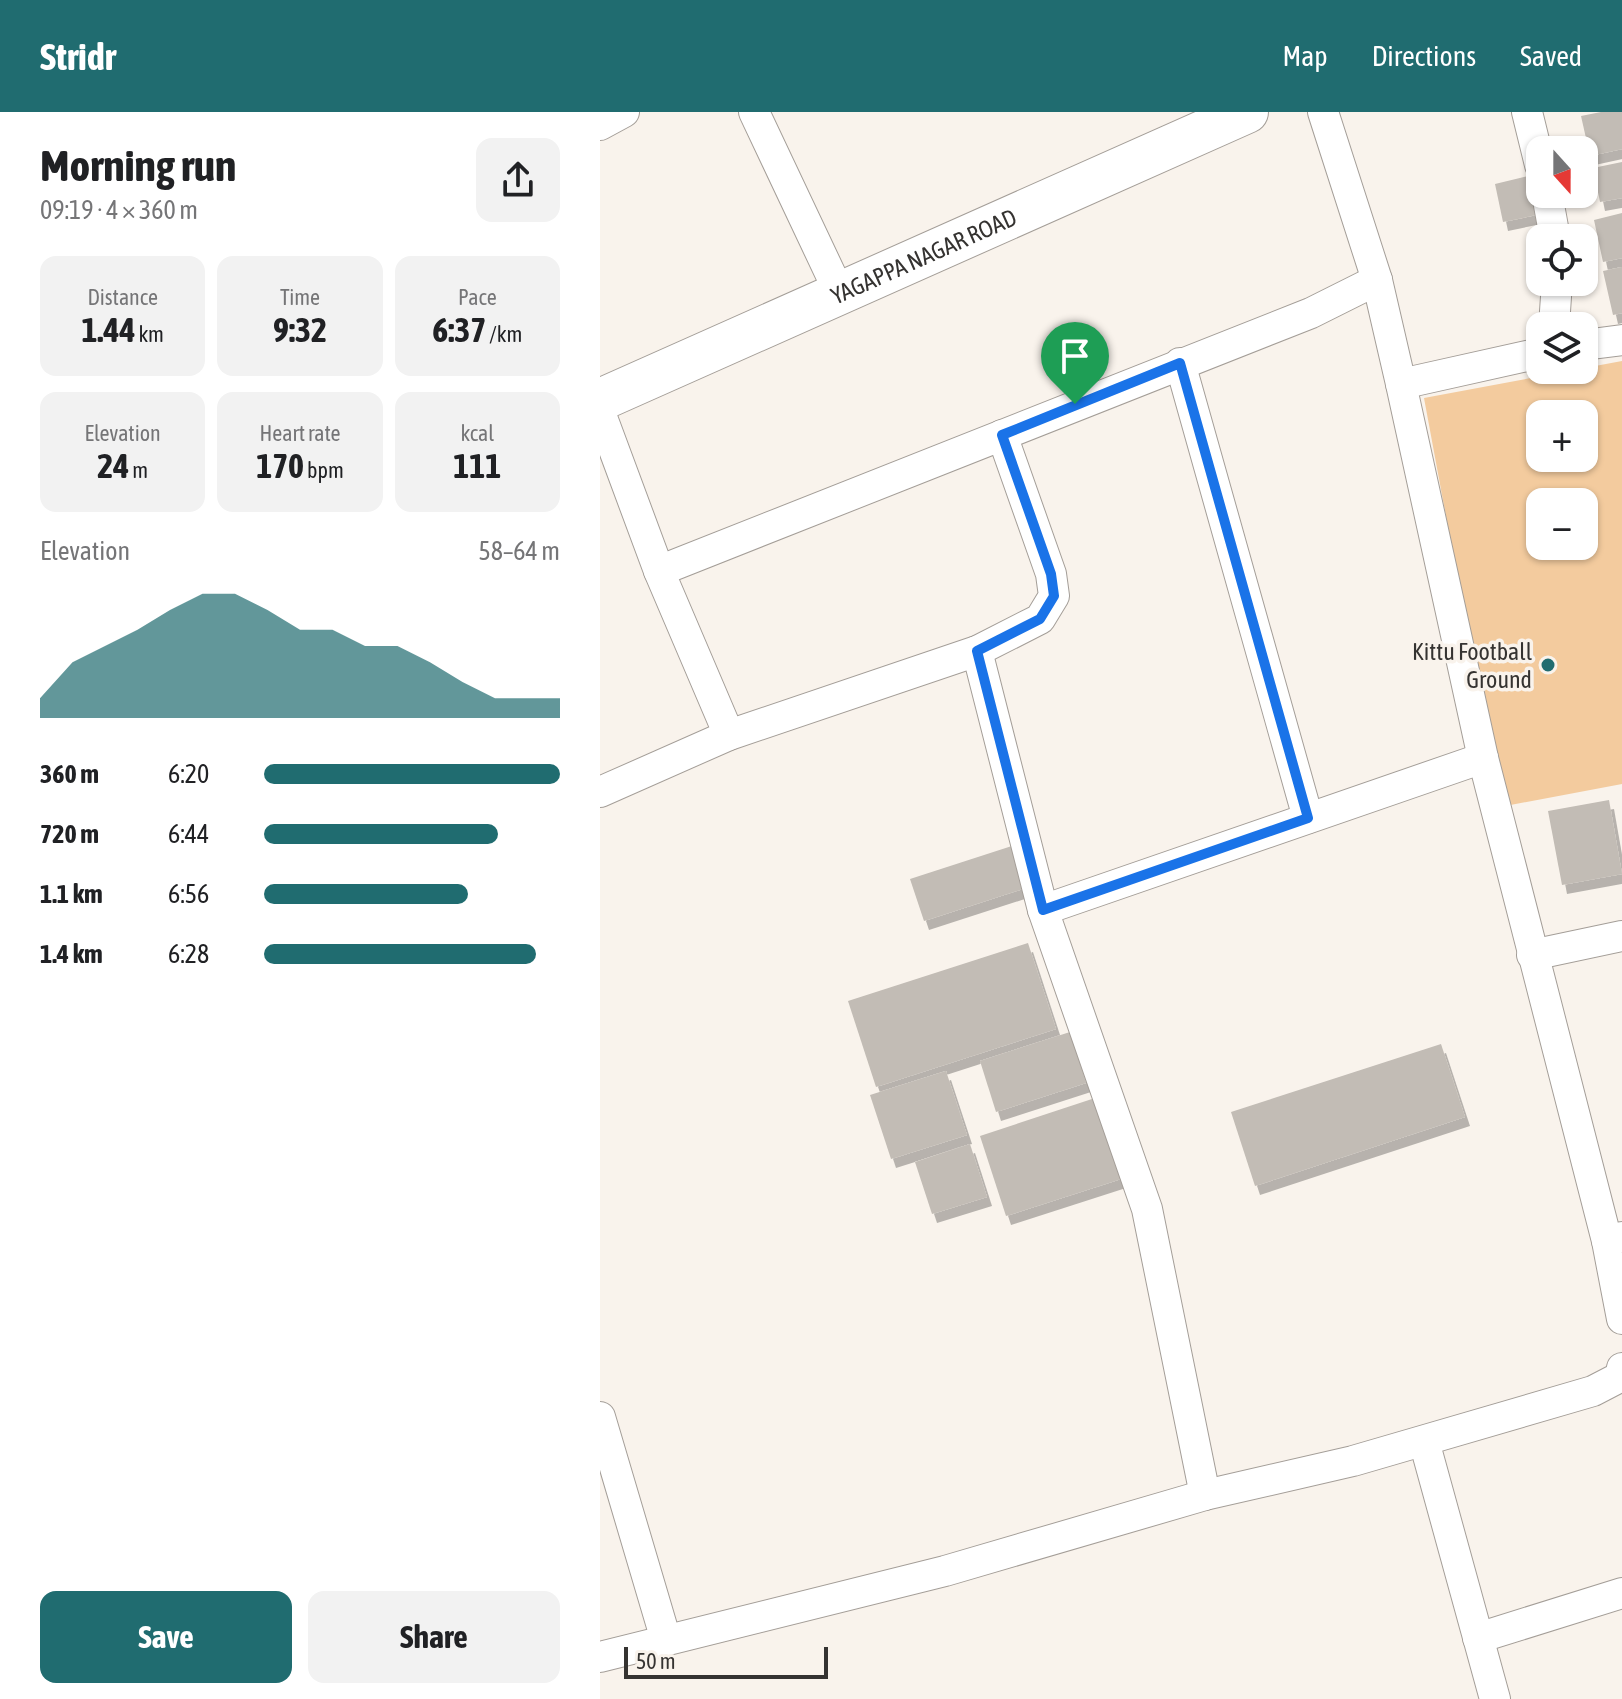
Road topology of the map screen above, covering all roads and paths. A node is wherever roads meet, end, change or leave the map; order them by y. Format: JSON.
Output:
{"nodes":[{"id":1,"x":624,"y":112,"type":"edge"},
{"id":2,"x":754,"y":112,"type":"edge"},
{"id":3,"x":1247,"y":112,"type":"edge"},
{"id":4,"x":1323,"y":112,"type":"edge"},
{"id":5,"x":1527,"y":112,"type":"edge"},
{"id":6,"x":600,"y":125,"type":"edge"},
{"id":7,"x":1533,"y":136,"type":"edge"},
{"id":8,"x":1377,"y":280,"type":"junction"},
{"id":9,"x":839,"y":292,"type":"junction"},
{"id":10,"x":1622,"y":340,"type":"edge"},
{"id":11,"x":1598,"y":343,"type":"edge"},
{"id":12,"x":1526,"y":356,"type":"edge"},
{"id":13,"x":1180,"y":363,"type":"junction"},
{"id":14,"x":1401,"y":384,"type":"junction"},
{"id":15,"x":600,"y":400,"type":"edge"},
{"id":16,"x":600,"y":412,"type":"edge"},
{"id":17,"x":1002,"y":435,"type":"junction"},
{"id":18,"x":659,"y":571,"type":"junction"},
{"id":19,"x":977,"y":651,"type":"junction"},
{"id":20,"x":729,"y":735,"type":"junction"},
{"id":21,"x":1483,"y":758,"type":"junction"},
{"id":22,"x":600,"y":792,"type":"edge"},
{"id":23,"x":1308,"y":818,"type":"junction"},
{"id":24,"x":1043,"y":910,"type":"junction"},
{"id":25,"x":1622,"y":936,"type":"edge"},
{"id":26,"x":1532,"y":955,"type":"junction"},
{"id":27,"x":1614,"y":1239,"type":"edge"},
{"id":28,"x":1622,"y":1319,"type":"edge"},
{"id":29,"x":1621,"y":1376,"type":"edge"},
{"id":30,"x":600,"y":1417,"type":"edge"},
{"id":31,"x":1424,"y":1441,"type":"junction"},
{"id":32,"x":1205,"y":1495,"type":"junction"},
{"id":33,"x":1622,"y":1593,"type":"edge"},
{"id":34,"x":1478,"y":1638,"type":"junction"},
{"id":35,"x":666,"y":1640,"type":"junction"},
{"id":36,"x":600,"y":1657,"type":"edge"},
{"id":37,"x":1495,"y":1699,"type":"edge"}],
"edges":[{"from":1,"to":6,"type":"street"},
{"from":2,"to":9,"type":"street"},
{"from":3,"to":9,"type":"street","name":"YAGAPPA NAGAR ROAD"},
{"from":4,"to":8,"type":"street"},
{"from":5,"to":7,"type":"street"},
{"from":8,"to":13,"type":"street"},
{"from":8,"to":14,"type":"street"},
{"from":9,"to":15,"type":"street","name":"YAGAPPA NAGAR ROAD"},
{"from":10,"to":11,"type":"street"},
{"from":12,"to":14,"type":"street"},
{"from":13,"to":17,"type":"street"},
{"from":13,"to":23,"type":"street"},
{"from":14,"to":21,"type":"street"},
{"from":16,"to":18,"type":"street"},
{"from":17,"to":18,"type":"street"},
{"from":17,"to":19,"type":"street"},
{"from":18,"to":20,"type":"street"},
{"from":19,"to":20,"type":"street"},
{"from":19,"to":24,"type":"street"},
{"from":20,"to":22,"type":"street"},
{"from":21,"to":23,"type":"street"},
{"from":21,"to":26,"type":"street"},
{"from":23,"to":24,"type":"street"},
{"from":24,"to":32,"type":"street"},
{"from":25,"to":26,"type":"street"},
{"from":26,"to":27,"type":"street"},
{"from":27,"to":28,"type":"street"},
{"from":29,"to":31,"type":"street"},
{"from":30,"to":35,"type":"street"},
{"from":31,"to":32,"type":"street"},
{"from":31,"to":34,"type":"street"},
{"from":32,"to":35,"type":"street"},
{"from":33,"to":34,"type":"street"},
{"from":34,"to":37,"type":"street"},
{"from":35,"to":36,"type":"street"}]}
